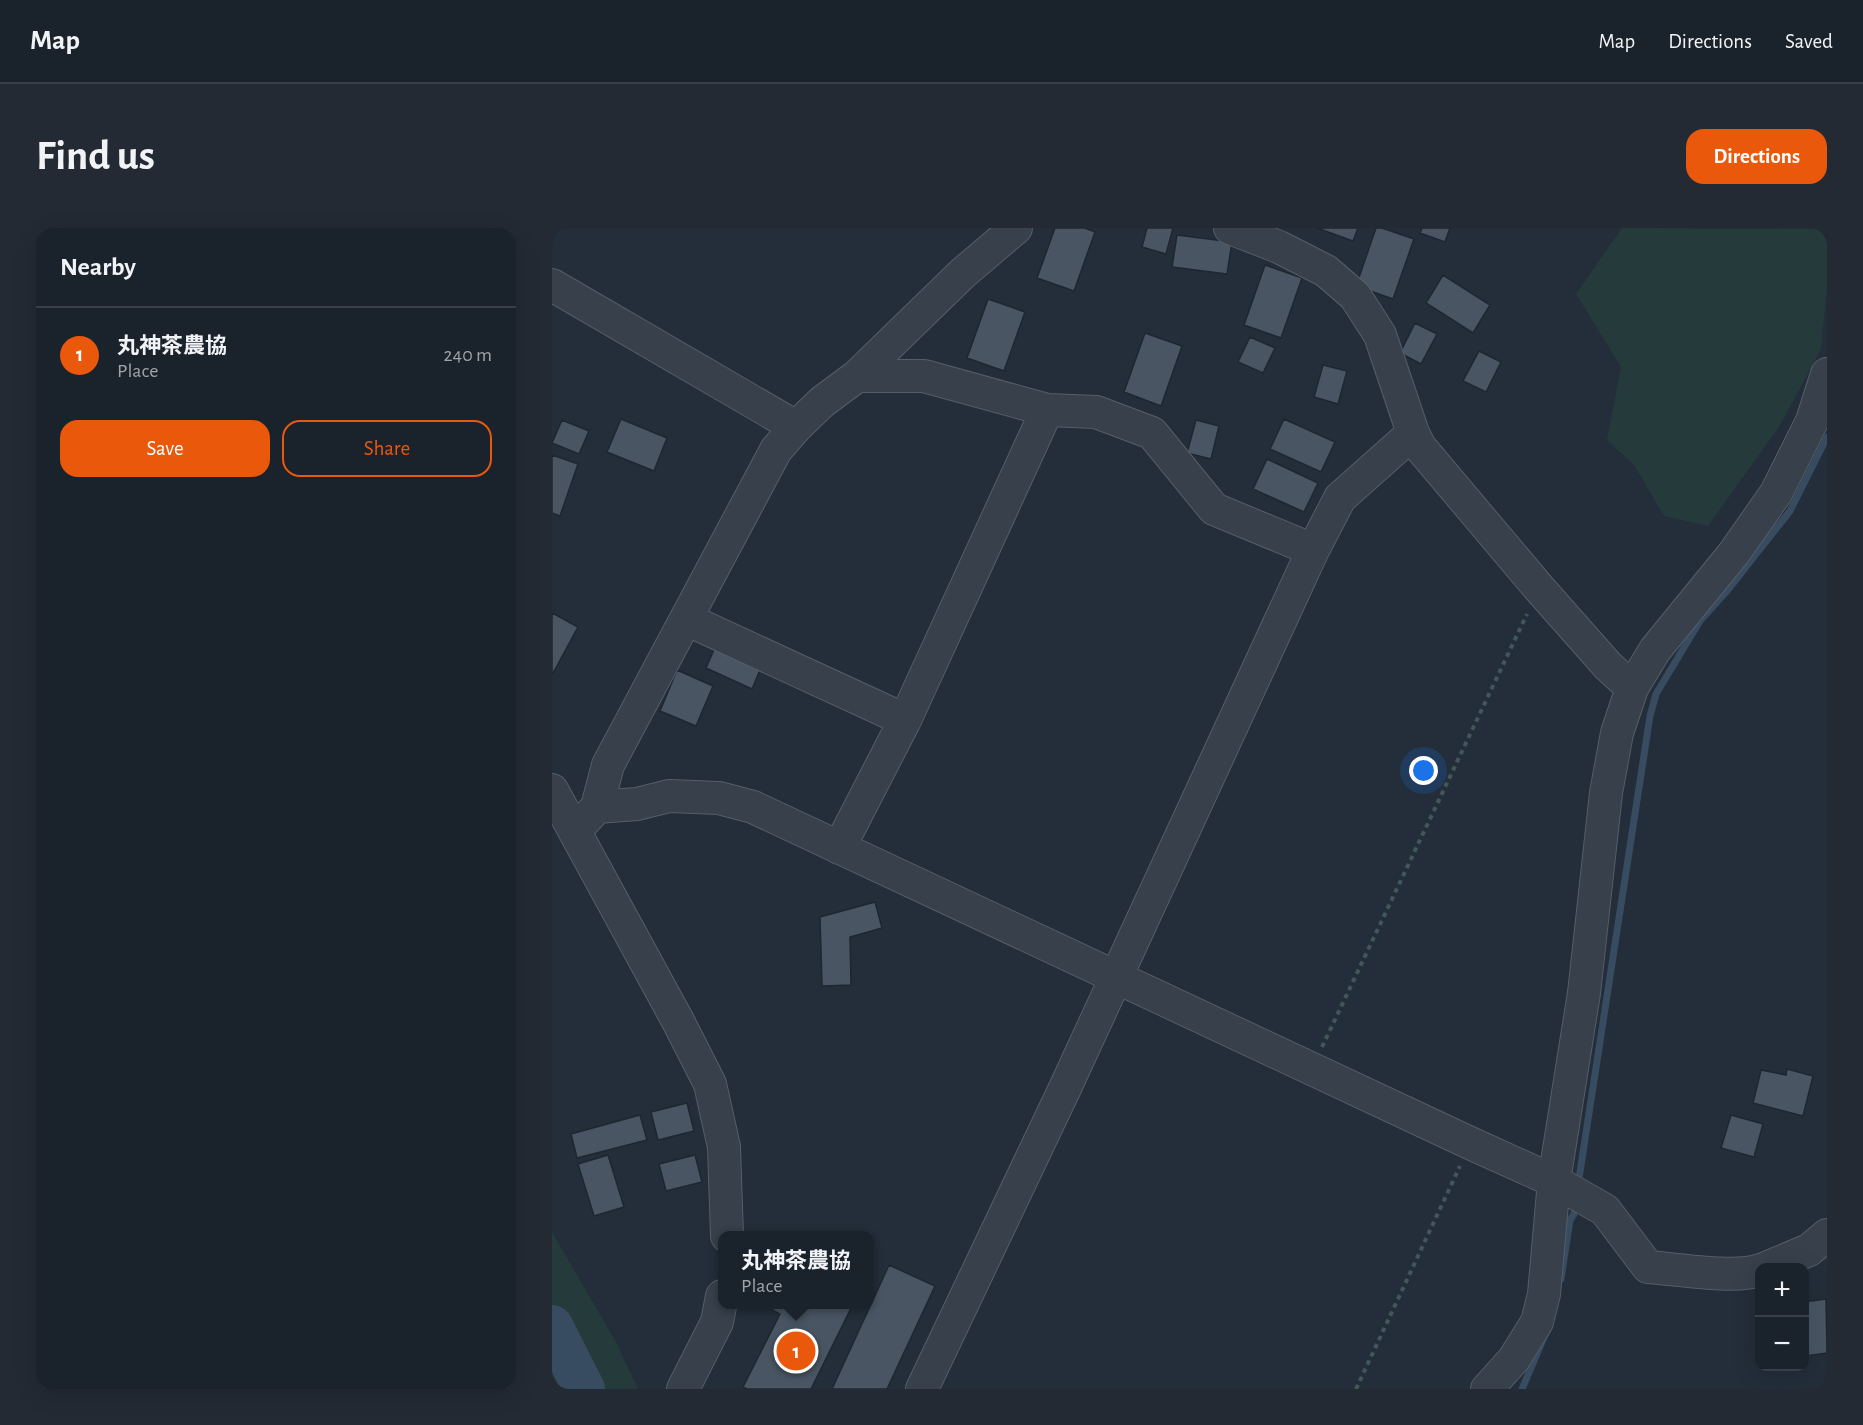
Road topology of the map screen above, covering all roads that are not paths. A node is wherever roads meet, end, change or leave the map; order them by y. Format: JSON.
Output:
{"nodes":[{"id":1,"x":1016,"y":228,"type":"edge"},
{"id":2,"x":1230,"y":228,"type":"edge"},
{"id":3,"x":552,"y":285,"type":"edge"},
{"id":4,"x":1827,"y":374,"type":"edge"},
{"id":5,"x":857,"y":376,"type":"junction"},
{"id":6,"x":1047,"y":410,"type":"junction"},
{"id":7,"x":796,"y":427,"type":"junction"},
{"id":8,"x":1413,"y":433,"type":"junction"},
{"id":9,"x":1313,"y":550,"type":"junction"},
{"id":10,"x":686,"y":619,"type":"junction"},
{"id":11,"x":1632,"y":688,"type":"junction"},
{"id":12,"x":905,"y":720,"type":"junction"},
{"id":13,"x":552,"y":790,"type":"edge"},
{"id":14,"x":597,"y":807,"type":"junction"},
{"id":15,"x":575,"y":831,"type":"junction"},
{"id":16,"x":839,"y":848,"type":"junction"},
{"id":17,"x":1117,"y":977,"type":"junction"},
{"id":18,"x":1554,"y":1181,"type":"junction"},
{"id":19,"x":727,"y":1231,"type":"edge"},
{"id":20,"x":1827,"y":1234,"type":"edge"},
{"id":21,"x":1778,"y":1263,"type":"edge"},
{"id":22,"x":1755,"y":1272,"type":"edge"},
{"id":23,"x":720,"y":1309,"type":"edge"},
{"id":24,"x":690,"y":1387,"type":"edge"},
{"id":25,"x":922,"y":1389,"type":"edge"},
{"id":26,"x":1487,"y":1389,"type":"edge"}],
"edges":[{"from":1,"to":5,"type":"street"},
{"from":2,"to":8,"type":"street"},
{"from":3,"to":7,"type":"street"},
{"from":4,"to":11,"type":"street"},
{"from":5,"to":6,"type":"street"},
{"from":5,"to":7,"type":"street"},
{"from":6,"to":9,"type":"street"},
{"from":6,"to":12,"type":"street"},
{"from":7,"to":10,"type":"street"},
{"from":8,"to":9,"type":"street"},
{"from":8,"to":11,"type":"street"},
{"from":9,"to":17,"type":"street"},
{"from":10,"to":12,"type":"street"},
{"from":10,"to":14,"type":"street"},
{"from":11,"to":18,"type":"street"},
{"from":12,"to":16,"type":"street"},
{"from":13,"to":15,"type":"street"},
{"from":14,"to":15,"type":"street"},
{"from":14,"to":16,"type":"street"},
{"from":15,"to":19,"type":"street"},
{"from":16,"to":17,"type":"street"},
{"from":17,"to":18,"type":"street"},
{"from":17,"to":25,"type":"street"},
{"from":18,"to":22,"type":"street"},
{"from":18,"to":26,"type":"street"},
{"from":20,"to":21,"type":"street"},
{"from":23,"to":24,"type":"street"}]}
